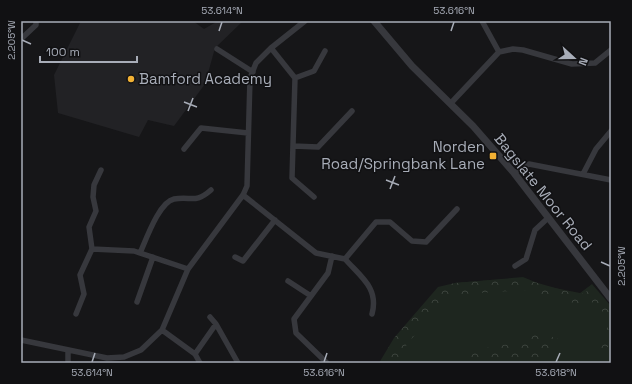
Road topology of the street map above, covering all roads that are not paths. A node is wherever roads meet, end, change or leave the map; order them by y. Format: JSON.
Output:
{"nodes":[{"id":1,"x":36,"y":21,"type":"edge"},
{"id":2,"x":305,"y":21,"type":"edge"},
{"id":3,"x":374,"y":21,"type":"edge"},
{"id":4,"x":482,"y":21,"type":"edge"},
{"id":5,"x":21,"y":39,"type":"edge"},
{"id":6,"x":271,"y":48,"type":"junction"},
{"id":7,"x":217,"y":49,"type":"dead end"},
{"id":8,"x":611,"y":50,"type":"edge"},
{"id":9,"x":325,"y":51,"type":"dead end"},
{"id":10,"x":499,"y":52,"type":"junction"},
{"id":11,"x":252,"y":72,"type":"junction"},
{"id":12,"x":295,"y":78,"type":"junction"},
{"id":13,"x":451,"y":103,"type":"junction"},
{"id":14,"x":352,"y":111,"type":"dead end"},
{"id":15,"x":611,"y":131,"type":"edge"},
{"id":16,"x":248,"y":133,"type":"junction"},
{"id":17,"x":293,"y":146,"type":"junction"},
{"id":18,"x":184,"y":149,"type":"dead end"},
{"id":19,"x":101,"y":170,"type":"dead end"},
{"id":20,"x":514,"y":173,"type":"junction"},
{"id":21,"x":583,"y":174,"type":"junction"},
{"id":22,"x":611,"y":180,"type":"edge"},
{"id":23,"x":211,"y":190,"type":"dead end"},
{"id":24,"x":244,"y":195,"type":"junction"},
{"id":25,"x":314,"y":197,"type":"dead end"},
{"id":26,"x":457,"y":209,"type":"dead end"},
{"id":27,"x":548,"y":218,"type":"junction"},
{"id":28,"x":275,"y":220,"type":"junction"},
{"id":29,"x":92,"y":249,"type":"junction"},
{"id":30,"x":140,"y":253,"type":"junction"},
{"id":31,"x":332,"y":256,"type":"junction"},
{"id":32,"x":153,"y":257,"type":"junction"},
{"id":33,"x":235,"y":257,"type":"dead end"},
{"id":34,"x":345,"y":259,"type":"junction"},
{"id":35,"x":515,"y":266,"type":"dead end"},
{"id":36,"x":188,"y":269,"type":"junction"},
{"id":37,"x":288,"y":281,"type":"dead end"},
{"id":38,"x":311,"y":296,"type":"junction"},
{"id":39,"x":611,"y":299,"type":"edge"},
{"id":40,"x":138,"y":302,"type":"dead end"},
{"id":41,"x":76,"y":314,"type":"dead end"},
{"id":42,"x":372,"y":314,"type":"dead end"},
{"id":43,"x":210,"y":317,"type":"dead end"},
{"id":44,"x":216,"y":324,"type":"junction"},
{"id":45,"x":162,"y":330,"type":"junction"},
{"id":46,"x":21,"y":340,"type":"edge"},
{"id":47,"x":68,"y":351,"type":"junction"},
{"id":48,"x":195,"y":354,"type":"junction"},
{"id":49,"x":125,"y":360,"type":"edge"},
{"id":50,"x":68,"y":363,"type":"edge"},
{"id":51,"x":200,"y":363,"type":"edge"},
{"id":52,"x":238,"y":363,"type":"edge"},
{"id":53,"x":327,"y":363,"type":"edge"}],
"edges":[{"from":1,"to":5,"type":"street"},
{"from":2,"to":6,"type":"street"},
{"from":3,"to":13,"type":"street","name":"Bagslate Moor Road"},
{"from":4,"to":10,"type":"street"},
{"from":6,"to":11,"type":"street"},
{"from":6,"to":12,"type":"street"},
{"from":7,"to":11,"type":"street"},
{"from":8,"to":10,"type":"street"},
{"from":9,"to":12,"type":"street"},
{"from":10,"to":13,"type":"street"},
{"from":11,"to":16,"type":"street"},
{"from":12,"to":17,"type":"street"},
{"from":13,"to":20,"type":"street","name":"Bagslate Moor Road"},
{"from":14,"to":17,"type":"street"},
{"from":15,"to":21,"type":"street"},
{"from":16,"to":18,"type":"street"},
{"from":16,"to":24,"type":"street"},
{"from":17,"to":25,"type":"street"},
{"from":19,"to":29,"type":"street"},
{"from":20,"to":21,"type":"street"},
{"from":20,"to":27,"type":"street","name":"Bagslate Moor Road"},
{"from":21,"to":22,"type":"street"},
{"from":23,"to":30,"type":"street"},
{"from":24,"to":28,"type":"street"},
{"from":24,"to":36,"type":"street"},
{"from":26,"to":34,"type":"street"},
{"from":27,"to":35,"type":"street"},
{"from":27,"to":39,"type":"street","name":"Bagslate Moor Road"},
{"from":28,"to":31,"type":"street"},
{"from":28,"to":33,"type":"street"},
{"from":29,"to":30,"type":"street"},
{"from":29,"to":41,"type":"street"},
{"from":30,"to":32,"type":"street"},
{"from":31,"to":34,"type":"street"},
{"from":31,"to":38,"type":"street"},
{"from":32,"to":36,"type":"street"},
{"from":32,"to":40,"type":"street"},
{"from":34,"to":42,"type":"street"},
{"from":36,"to":45,"type":"street"},
{"from":37,"to":38,"type":"street"},
{"from":38,"to":53,"type":"street"},
{"from":43,"to":44,"type":"street"},
{"from":44,"to":48,"type":"street"},
{"from":44,"to":52,"type":"street"},
{"from":45,"to":48,"type":"street"},
{"from":45,"to":49,"type":"street"},
{"from":46,"to":47,"type":"street"},
{"from":47,"to":49,"type":"street"},
{"from":47,"to":50,"type":"street"},
{"from":48,"to":51,"type":"street"}]}
